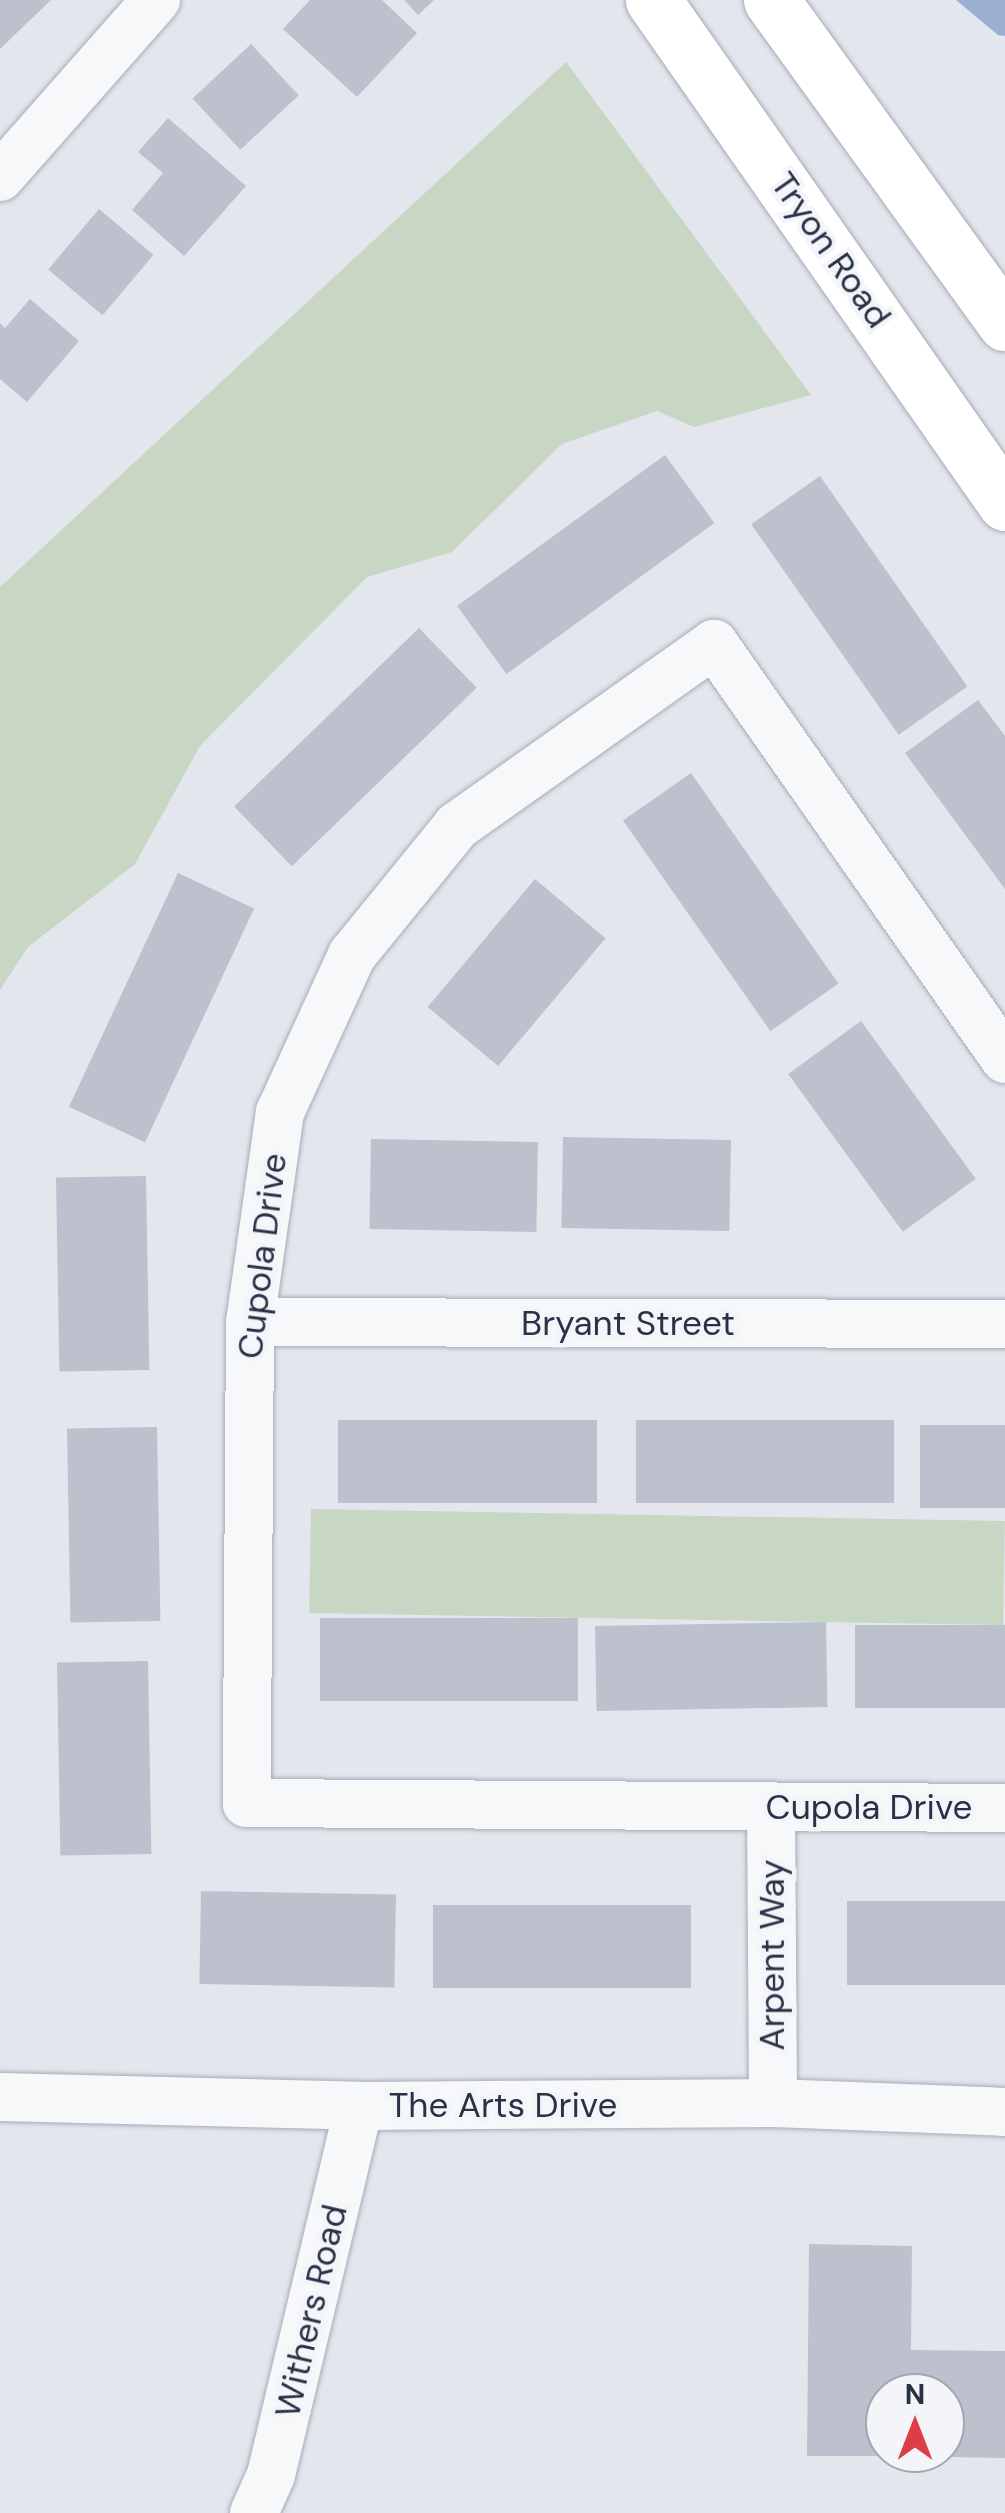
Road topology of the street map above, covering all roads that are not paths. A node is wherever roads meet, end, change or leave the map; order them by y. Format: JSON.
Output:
{"nodes":[{"id":1,"x":156,"y":0,"type":"edge"},
{"id":2,"x":654,"y":0,"type":"edge"},
{"id":3,"x":771,"y":0,"type":"edge"},
{"id":4,"x":0,"y":177,"type":"edge"},
{"id":5,"x":1005,"y":323,"type":"edge"},
{"id":6,"x":1005,"y":503,"type":"edge"},
{"id":7,"x":998,"y":1035,"type":"edge"},
{"id":8,"x":250,"y":1322,"type":"junction"},
{"id":9,"x":1005,"y":1324,"type":"edge"},
{"id":10,"x":772,"y":1807,"type":"junction"},
{"id":11,"x":1005,"y":1808,"type":"edge"},
{"id":12,"x":0,"y":2097,"type":"edge"},
{"id":13,"x":772,"y":2103,"type":"junction"},
{"id":14,"x":359,"y":2106,"type":"junction"},
{"id":15,"x":1005,"y":2112,"type":"edge"},
{"id":16,"x":254,"y":2513,"type":"edge"}],
"edges":[{"from":1,"to":4,"type":"street"},
{"from":2,"to":6,"type":"main road","name":"Tryon Road"},
{"from":3,"to":5,"type":"main road"},
{"from":7,"to":8,"type":"street","name":"Cupola Drive"},
{"from":8,"to":9,"type":"street","name":"Bryant Street"},
{"from":8,"to":10,"type":"street","name":"Cupola Drive"},
{"from":10,"to":11,"type":"street","name":"Cupola Drive"},
{"from":10,"to":13,"type":"street","name":"Arpent Way"},
{"from":12,"to":14,"type":"street","name":"The Arts Drive"},
{"from":13,"to":14,"type":"street","name":"The Arts Drive"},
{"from":13,"to":15,"type":"street","name":"The Arts Drive"},
{"from":14,"to":16,"type":"street","name":"Withers Road"}]}
